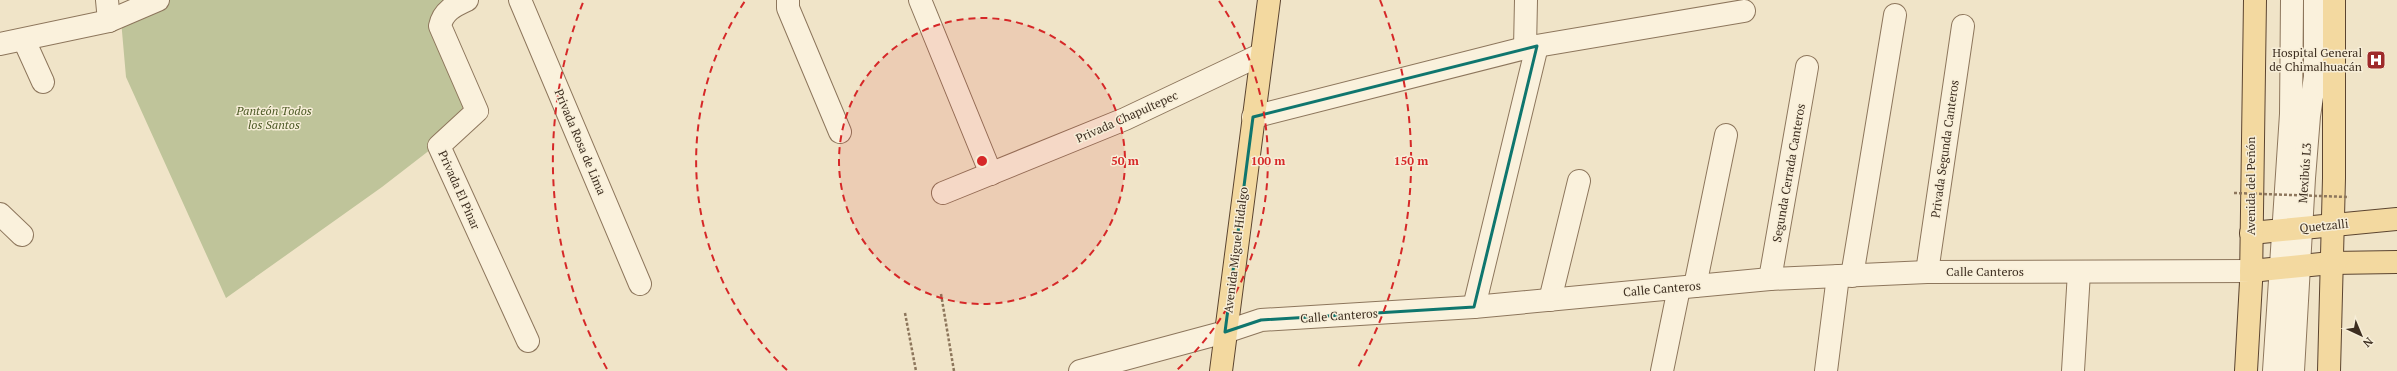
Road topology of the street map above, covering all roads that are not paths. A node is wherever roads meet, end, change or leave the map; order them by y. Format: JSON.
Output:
{"nodes":[{"id":1,"x":158,"y":0,"type":"edge"},
{"id":2,"x":520,"y":0,"type":"edge"},
{"id":3,"x":788,"y":0,"type":"edge"},
{"id":4,"x":920,"y":0,"type":"edge"},
{"id":5,"x":1269,"y":0,"type":"edge"},
{"id":6,"x":1526,"y":0,"type":"edge"},
{"id":7,"x":2254,"y":0,"type":"edge"},
{"id":8,"x":2292,"y":0,"type":"edge"},
{"id":9,"x":2315,"y":0,"type":"edge"},
{"id":10,"x":2334,"y":0,"type":"edge"},
{"id":11,"x":455,"y":3,"type":"edge"},
{"id":12,"x":108,"y":10,"type":"edge"},
{"id":13,"x":1744,"y":12,"type":"dead end"},
{"id":14,"x":1895,"y":15,"type":"dead end"},
{"id":15,"x":1964,"y":26,"type":"dead end"},
{"id":16,"x":24,"y":40,"type":"junction"},
{"id":17,"x":0,"y":44,"type":"edge"},
{"id":18,"x":1531,"y":47,"type":"junction"},
{"id":19,"x":1260,"y":55,"type":"junction"},
{"id":20,"x":1807,"y":67,"type":"dead end"},
{"id":21,"x":43,"y":82,"type":"dead end"},
{"id":22,"x":1253,"y":117,"type":"junction"},
{"id":23,"x":840,"y":132,"type":"dead end"},
{"id":24,"x":1726,"y":135,"type":"dead end"},
{"id":25,"x":991,"y":174,"type":"junction"},
{"id":26,"x":1579,"y":181,"type":"dead end"},
{"id":27,"x":942,"y":193,"type":"dead end"},
{"id":28,"x":0,"y":214,"type":"edge"},
{"id":29,"x":2397,"y":219,"type":"edge"},
{"id":30,"x":2332,"y":224,"type":"junction"},
{"id":31,"x":2292,"y":229,"type":"junction"},
{"id":32,"x":2251,"y":233,"type":"junction"},
{"id":33,"x":22,"y":235,"type":"dead end"},
{"id":34,"x":2397,"y":262,"type":"edge"},
{"id":35,"x":2331,"y":263,"type":"junction"},
{"id":36,"x":2290,"y":267,"type":"junction"},
{"id":37,"x":2251,"y":271,"type":"junction"},
{"id":38,"x":1927,"y":272,"type":"junction"},
{"id":39,"x":2079,"y":272,"type":"junction"},
{"id":40,"x":1845,"y":276,"type":"junction"},
{"id":41,"x":1770,"y":279,"type":"junction"},
{"id":42,"x":640,"y":284,"type":"dead end"},
{"id":43,"x":1687,"y":287,"type":"junction"},
{"id":44,"x":1550,"y":300,"type":"junction"},
{"id":45,"x":1474,"y":307,"type":"junction"},
{"id":46,"x":1225,"y":332,"type":"junction"},
{"id":47,"x":528,"y":340,"type":"dead end"},
{"id":48,"x":1080,"y":371,"type":"edge"},
{"id":49,"x":1221,"y":371,"type":"edge"},
{"id":50,"x":1662,"y":371,"type":"edge"},
{"id":51,"x":1826,"y":371,"type":"edge"},
{"id":52,"x":2073,"y":371,"type":"edge"},
{"id":53,"x":2246,"y":371,"type":"edge"},
{"id":54,"x":2274,"y":371,"type":"edge"},
{"id":55,"x":2293,"y":371,"type":"edge"},
{"id":56,"x":2329,"y":371,"type":"edge"}],
"edges":[{"from":1,"to":12,"type":"street"},
{"from":2,"to":42,"type":"street","name":"Privada Rosa de Lima"},
{"from":3,"to":23,"type":"street"},
{"from":4,"to":25,"type":"street"},
{"from":5,"to":19,"type":"main road","name":"Avenida Miguel Hidalgo"},
{"from":6,"to":18,"type":"street"},
{"from":7,"to":32,"type":"main road","name":"Avenida del Peñón"},
{"from":8,"to":31,"type":"street","name":"Mexibús L3"},
{"from":9,"to":31,"type":"street","name":"Mexibús L3"},
{"from":10,"to":30,"type":"main road"},
{"from":11,"to":47,"type":"street","name":"Privada El Pinar"},
{"from":12,"to":16,"type":"street"},
{"from":13,"to":18,"type":"street"},
{"from":14,"to":40,"type":"street"},
{"from":15,"to":38,"type":"street","name":"Privada Segunda Canteros"},
{"from":16,"to":17,"type":"street"},
{"from":16,"to":21,"type":"street"},
{"from":18,"to":22,"type":"street"},
{"from":18,"to":45,"type":"street"},
{"from":19,"to":22,"type":"main road","name":"Avenida Miguel Hidalgo"},
{"from":19,"to":25,"type":"street","name":"Privada Chapultepec"},
{"from":20,"to":41,"type":"street","name":"Segunda Cerrada Canteros"},
{"from":22,"to":46,"type":"main road","name":"Avenida Miguel Hidalgo"},
{"from":24,"to":43,"type":"street"},
{"from":25,"to":27,"type":"street","name":"Privada Chapultepec"},
{"from":26,"to":44,"type":"street"},
{"from":28,"to":33,"type":"street"},
{"from":29,"to":30,"type":"main road","name":"Quetzalli"},
{"from":30,"to":31,"type":"main road","name":"Quetzalli"},
{"from":30,"to":35,"type":"main road"},
{"from":31,"to":32,"type":"main road","name":"Quetzalli"},
{"from":31,"to":36,"type":"street","name":"Mexibús L3"},
{"from":32,"to":37,"type":"main road","name":"Avenida del Peñón"},
{"from":34,"to":35,"type":"main road"},
{"from":35,"to":36,"type":"main road"},
{"from":35,"to":56,"type":"main road"},
{"from":36,"to":37,"type":"main road"},
{"from":36,"to":54,"type":"street","name":"Mexibús L3"},
{"from":36,"to":55,"type":"street","name":"Mexibús L3"},
{"from":37,"to":39,"type":"street","name":"Calle Canteros"},
{"from":37,"to":53,"type":"main road","name":"Avenida del Peñón"},
{"from":38,"to":39,"type":"street","name":"Calle Canteros"},
{"from":38,"to":40,"type":"street","name":"Calle Canteros"},
{"from":39,"to":52,"type":"street"},
{"from":40,"to":41,"type":"street","name":"Calle Canteros"},
{"from":40,"to":51,"type":"street"},
{"from":41,"to":43,"type":"street","name":"Calle Canteros"},
{"from":43,"to":44,"type":"street","name":"Calle Canteros"},
{"from":43,"to":50,"type":"street"},
{"from":44,"to":45,"type":"street","name":"Calle Canteros"},
{"from":45,"to":46,"type":"street","name":"Calle Canteros"},
{"from":46,"to":48,"type":"street","name":"Calle Canteros"},
{"from":46,"to":49,"type":"main road","name":"Avenida Miguel Hidalgo"}]}
